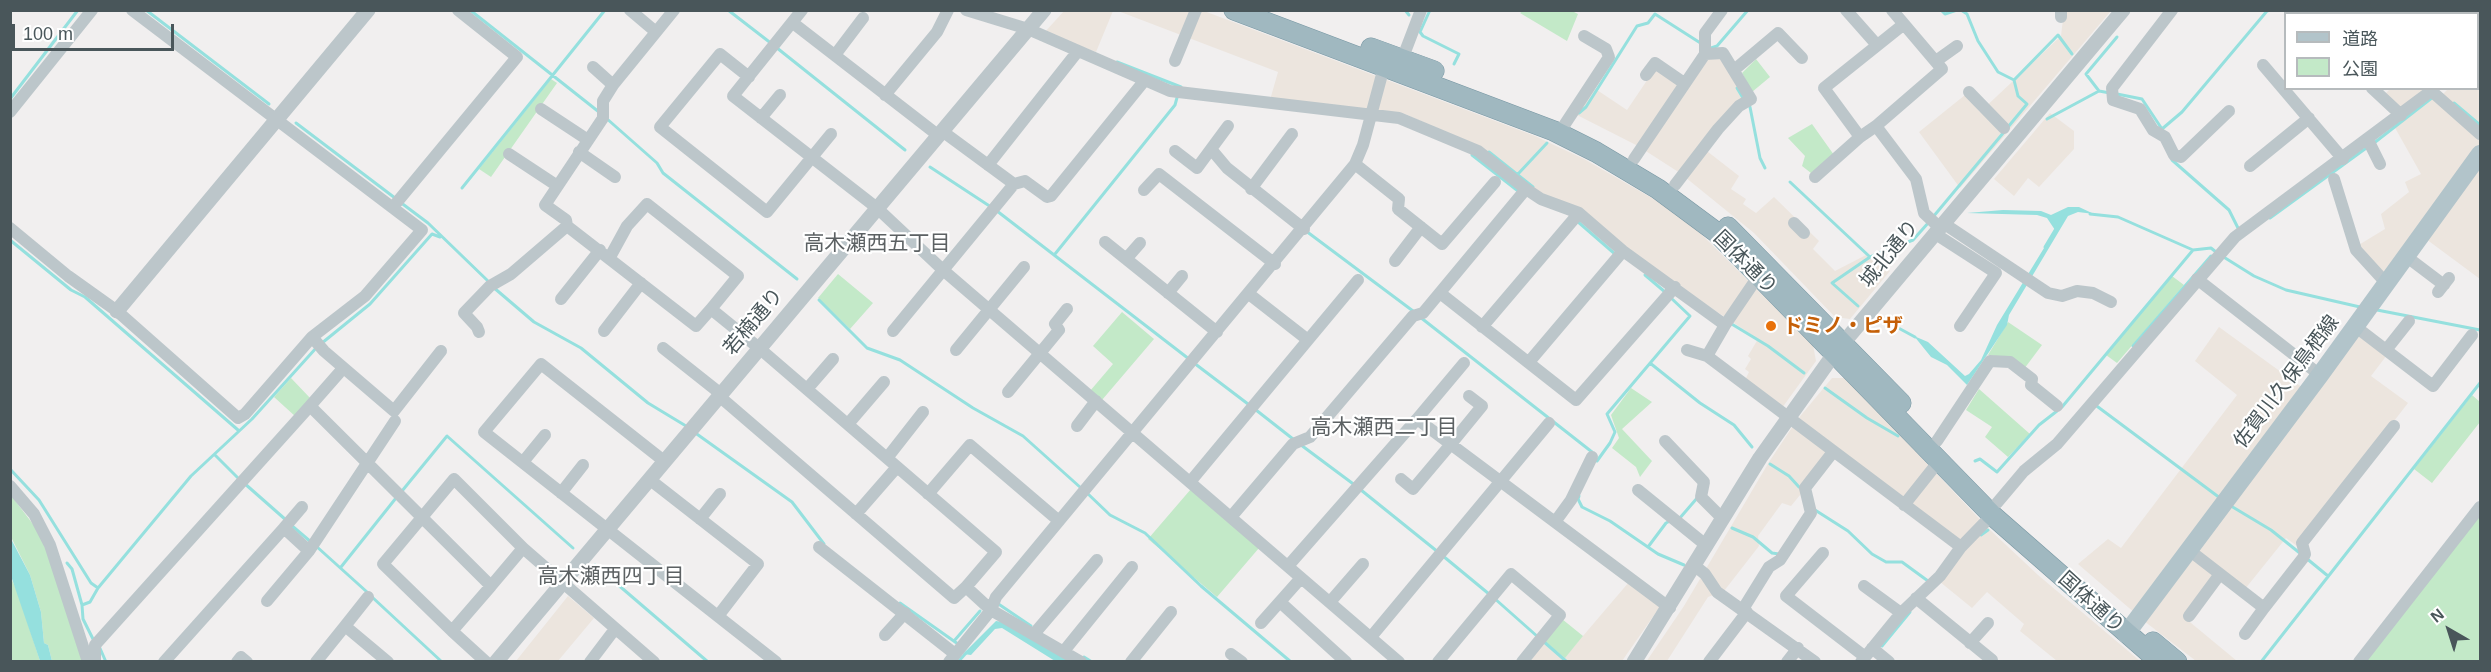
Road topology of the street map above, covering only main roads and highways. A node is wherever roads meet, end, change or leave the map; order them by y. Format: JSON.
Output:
{"nodes":[{"id":1,"x":1234,"y":10,"type":"edge"},
{"id":2,"x":1270,"y":10,"type":"edge"},
{"id":3,"x":1394,"y":66,"type":"junction"},
{"id":4,"x":2481,"y":154,"type":"edge"},
{"id":5,"x":1839,"y":349,"type":"junction"},
{"id":6,"x":1995,"y":509,"type":"junction"},
{"id":7,"x":2129,"y":630,"type":"junction"},
{"id":8,"x":2160,"y":662,"type":"edge"},
{"id":9,"x":2177,"y":662,"type":"edge"}],
"edges":[{"from":1,"to":3,"type":"highway","name":"国体通り"},
{"from":2,"to":3,"type":"highway","name":"国体通り"},
{"from":3,"to":5,"type":"highway","name":"国体通り"},
{"from":3,"to":5,"type":"highway","name":"国体通り"},
{"from":4,"to":7,"type":"main road","name":"佐賀川久保鳥栖線"},
{"from":5,"to":6,"type":"highway","name":"国体通り"},
{"from":5,"to":6,"type":"highway","name":"国体通り"},
{"from":6,"to":7,"type":"highway","name":"国体通り"},
{"from":7,"to":8,"type":"highway","name":"国体通り"},
{"from":7,"to":9,"type":"highway","name":"国体通り"}]}
